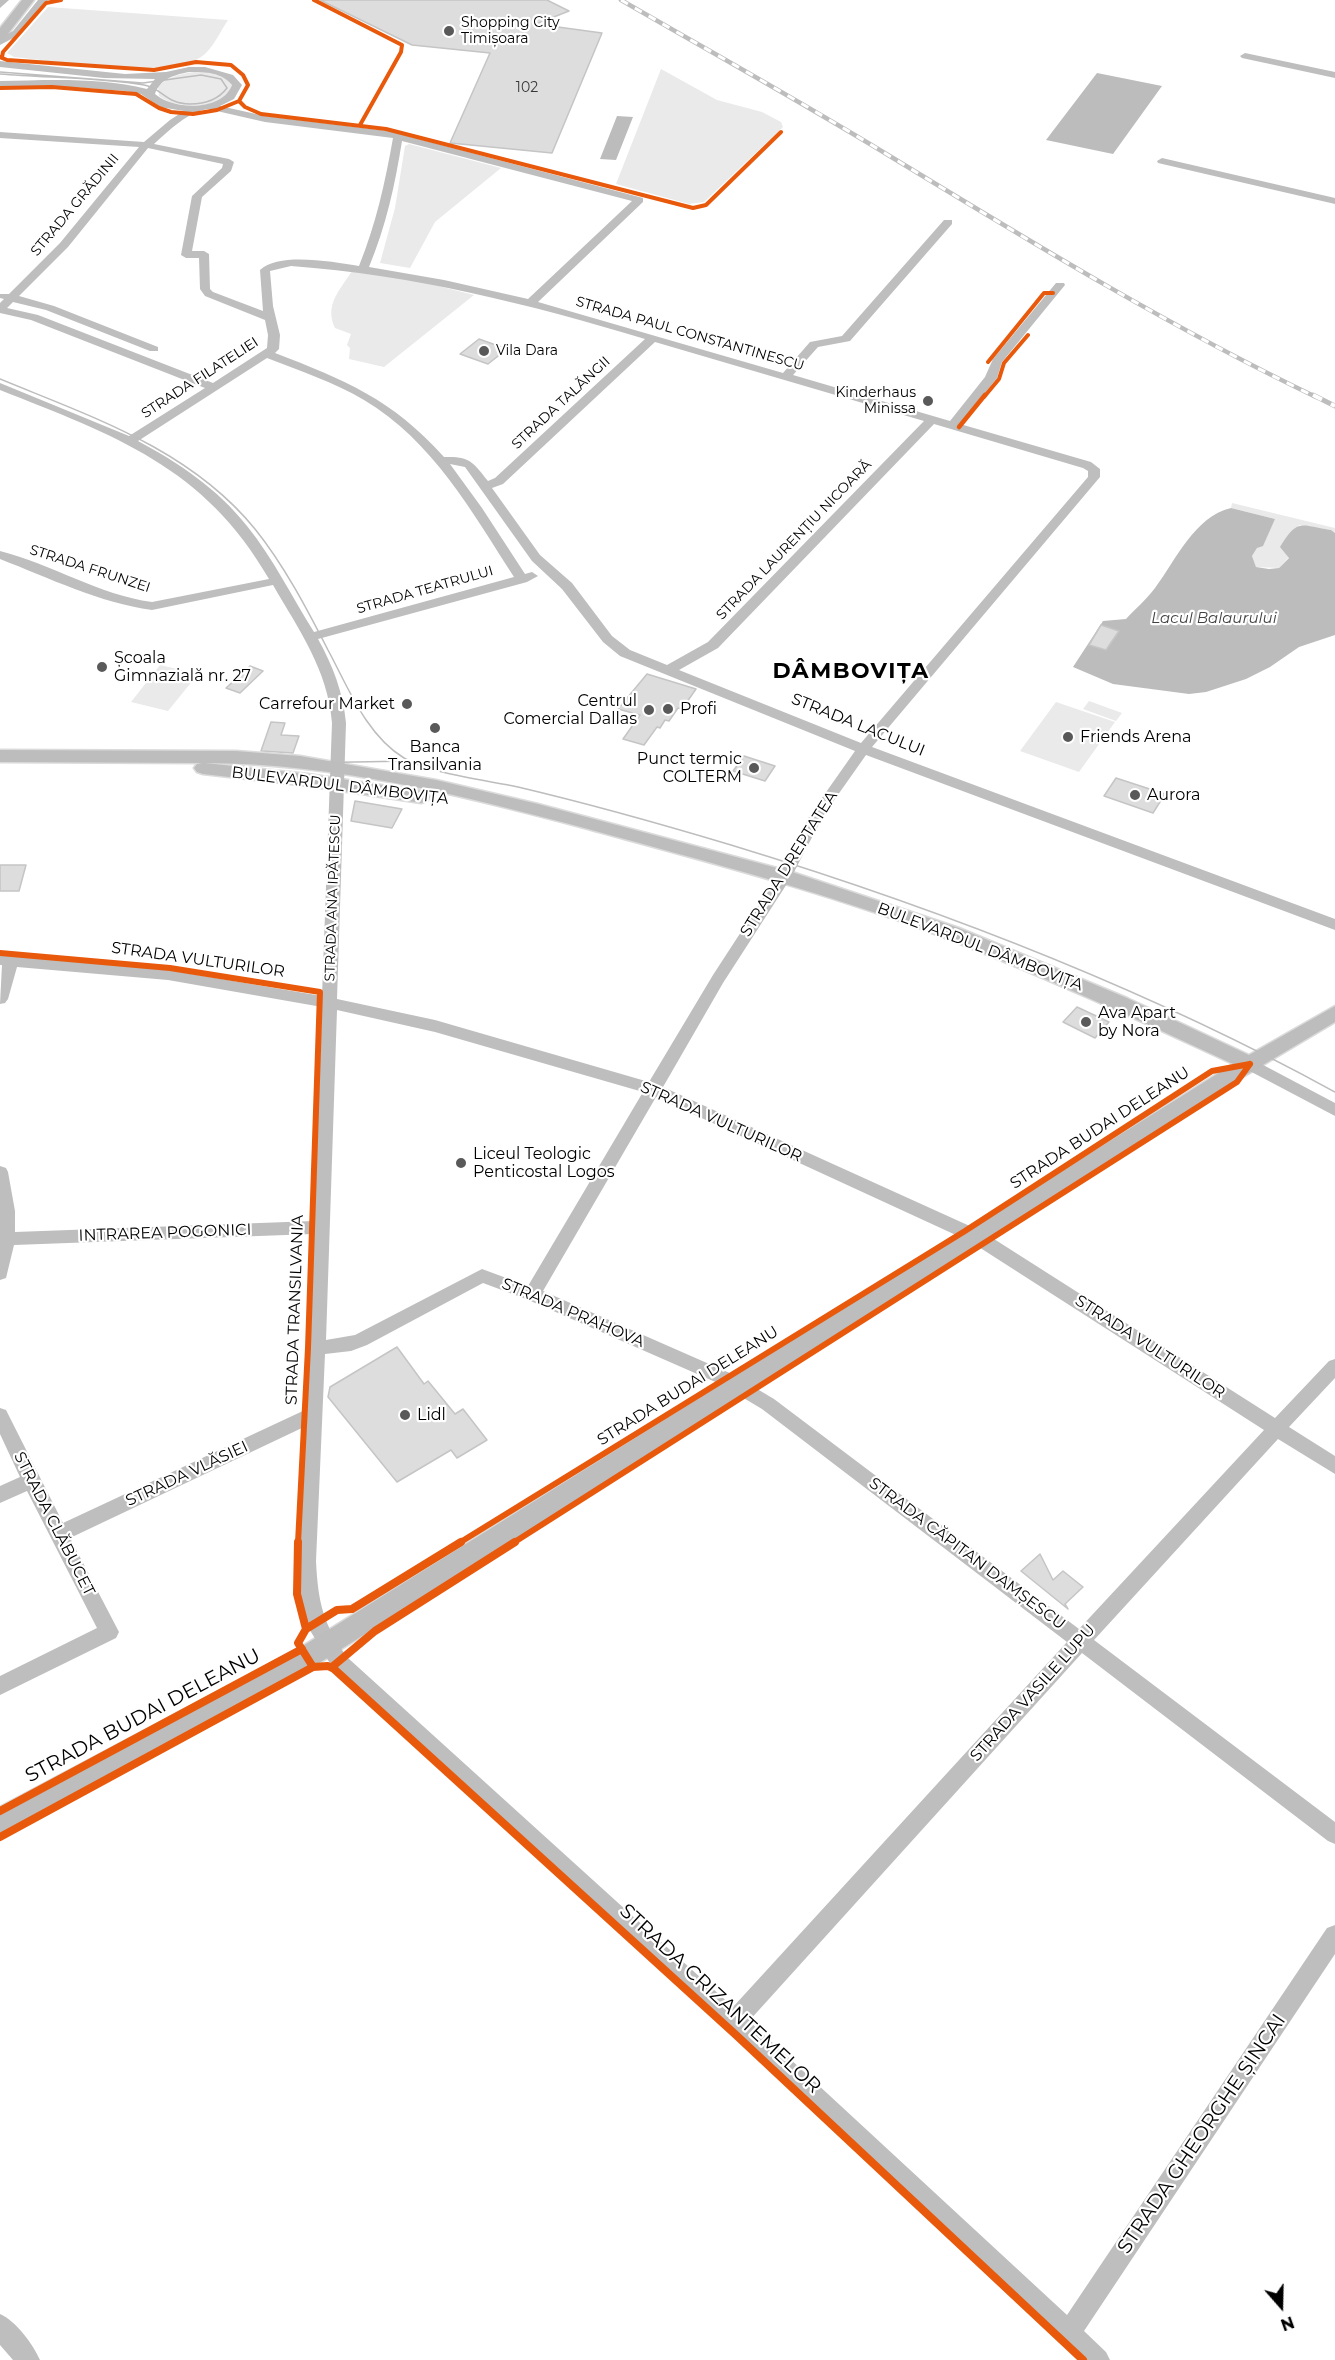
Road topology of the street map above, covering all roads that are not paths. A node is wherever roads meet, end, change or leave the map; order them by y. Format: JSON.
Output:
{"nodes":[{"id":1,"x":4,"y":0,"type":"edge"},
{"id":2,"x":19,"y":0,"type":"edge"},
{"id":3,"x":28,"y":0,"type":"edge"},
{"id":4,"x":43,"y":0,"type":"edge"},
{"id":5,"x":0,"y":5,"type":"edge"},
{"id":6,"x":0,"y":20,"type":"edge"},
{"id":7,"x":0,"y":36,"type":"edge"},
{"id":8,"x":0,"y":42,"type":"edge"},
{"id":9,"x":1245,"y":56,"type":"dead end"},
{"id":10,"x":0,"y":64,"type":"edge"},
{"id":11,"x":166,"y":75,"type":"junction"},
{"id":12,"x":1335,"y":75,"type":"edge"},
{"id":13,"x":0,"y":84,"type":"edge"},
{"id":14,"x":150,"y":94,"type":"junction"},
{"id":15,"x":231,"y":96,"type":"junction"},
{"id":16,"x":208,"y":106,"type":"junction"},
{"id":17,"x":174,"y":107,"type":"junction"},
{"id":18,"x":196,"y":108,"type":"junction"},
{"id":19,"x":248,"y":114,"type":"junction"},
{"id":20,"x":173,"y":122,"type":"junction"},
{"id":21,"x":0,"y":135,"type":"edge"},
{"id":22,"x":398,"y":137,"type":"junction"},
{"id":23,"x":146,"y":145,"type":"junction"},
{"id":24,"x":1162,"y":161,"type":"dead end"},
{"id":25,"x":1335,"y":201,"type":"edge"},
{"id":26,"x":948,"y":222,"type":"dead end"},
{"id":27,"x":271,"y":266,"type":"joint"},
{"id":28,"x":363,"y":268,"type":"junction"},
{"id":29,"x":1060,"y":285,"type":"dead end"},
{"id":30,"x":5,"y":297,"type":"edge"},
{"id":31,"x":529,"y":304,"type":"junction"},
{"id":32,"x":0,"y":309,"type":"edge"},
{"id":33,"x":270,"y":318,"type":"junction"},
{"id":34,"x":658,"y":339,"type":"junction"},
{"id":35,"x":267,"y":354,"type":"junction"},
{"id":36,"x":142,"y":360,"type":"junction"},
{"id":37,"x":785,"y":376,"type":"junction"},
{"id":38,"x":0,"y":386,"type":"edge"},
{"id":39,"x":214,"y":387,"type":"junction"},
{"id":40,"x":932,"y":419,"type":"junction"},
{"id":41,"x":952,"y":425,"type":"junction"},
{"id":42,"x":131,"y":440,"type":"junction"},
{"id":43,"x":443,"y":461,"type":"junction"},
{"id":44,"x":1094,"y":469,"type":"joint"},
{"id":45,"x":486,"y":486,"type":"junction"},
{"id":46,"x":0,"y":555,"type":"edge"},
{"id":47,"x":547,"y":572,"type":"junction"},
{"id":48,"x":522,"y":579,"type":"junction"},
{"id":49,"x":276,"y":581,"type":"junction"},
{"id":50,"x":311,"y":638,"type":"junction"},
{"id":51,"x":669,"y":670,"type":"junction"},
{"id":52,"x":863,"y":749,"type":"junction"},
{"id":53,"x":0,"y":756,"type":"edge"},
{"id":54,"x":337,"y":777,"type":"junction"},
{"id":55,"x":785,"y":876,"type":"junction"},
{"id":56,"x":1335,"y":925,"type":"edge"},
{"id":57,"x":5,"y":961,"type":"edge"},
{"id":58,"x":0,"y":999,"type":"edge"},
{"id":59,"x":330,"y":1003,"type":"junction"},
{"id":60,"x":1335,"y":1013,"type":"edge"},
{"id":61,"x":1250,"y":1064,"type":"junction"},
{"id":62,"x":653,"y":1089,"type":"junction"},
{"id":63,"x":1335,"y":1110,"type":"edge"},
{"id":64,"x":0,"y":1172,"type":"edge"},
{"id":65,"x":322,"y":1227,"type":"junction"},
{"id":66,"x":977,"y":1237,"type":"junction"},
{"id":67,"x":8,"y":1239,"type":"junction"},
{"id":68,"x":0,"y":1273,"type":"edge"},
{"id":69,"x":532,"y":1294,"type":"junction"},
{"id":70,"x":317,"y":1348,"type":"junction"},
{"id":71,"x":1335,"y":1366,"type":"edge"},
{"id":72,"x":740,"y":1386,"type":"junction"},
{"id":73,"x":314,"y":1414,"type":"junction"},
{"id":74,"x":0,"y":1415,"type":"edge"},
{"id":75,"x":1276,"y":1428,"type":"junction"},
{"id":76,"x":1335,"y":1466,"type":"edge"},
{"id":77,"x":31,"y":1481,"type":"junction"},
{"id":78,"x":0,"y":1495,"type":"edge"},
{"id":79,"x":59,"y":1534,"type":"junction"},
{"id":80,"x":1081,"y":1640,"type":"junction"},
{"id":81,"x":327,"y":1645,"type":"junction"},
{"id":82,"x":0,"y":1686,"type":"edge"},
{"id":83,"x":0,"y":1821,"type":"edge"},
{"id":84,"x":1335,"y":1834,"type":"edge"},
{"id":85,"x":1335,"y":1935,"type":"edge"},
{"id":86,"x":734,"y":2022,"type":"junction"},
{"id":87,"x":0,"y":2326,"type":"edge"},
{"id":88,"x":1069,"y":2334,"type":"junction"},
{"id":89,"x":28,"y":2360,"type":"edge"},
{"id":90,"x":1098,"y":2360,"type":"edge"}],
"edges":[{"from":1,"to":5,"type":"street"},
{"from":2,"to":6,"type":"main road"},
{"from":3,"to":7,"type":"main road"},
{"from":4,"to":8,"type":"street"},
{"from":9,"to":12,"type":"street"},
{"from":10,"to":11,"type":"street"},
{"from":11,"to":14,"type":"street"},
{"from":11,"to":15,"type":"street"},
{"from":13,"to":14,"type":"street"},
{"from":14,"to":17,"type":"street"},
{"from":15,"to":16,"type":"street"},
{"from":15,"to":19,"type":"street"},
{"from":16,"to":18,"type":"street"},
{"from":16,"to":19,"type":"street"},
{"from":17,"to":18,"type":"street"},
{"from":17,"to":20,"type":"street"},
{"from":18,"to":20,"type":"street","name":"STRADA GRĂDINII"},
{"from":19,"to":22,"type":"street"},
{"from":20,"to":23,"type":"street","name":"STRADA GRĂDINII"},
{"from":21,"to":23,"type":"street"},
{"from":22,"to":28,"type":"street"},
{"from":22,"to":31,"type":"street"},
{"from":23,"to":30,"type":"street","name":"STRADA GRĂDINII"},
{"from":23,"to":33,"type":"street"},
{"from":24,"to":25,"type":"street"},
{"from":26,"to":37,"type":"street"},
{"from":27,"to":28,"type":"street","name":"STRADA PAUL CONSTANTINESCU"},
{"from":27,"to":33,"type":"street","name":"STRADA FILATELIEI"},
{"from":28,"to":31,"type":"street","name":"STRADA PAUL CONSTANTINESCU"},
{"from":29,"to":41,"type":"street"},
{"from":30,"to":32,"type":"street","name":"STRADA GRĂDINII"},
{"from":30,"to":36,"type":"street"},
{"from":31,"to":34,"type":"street","name":"STRADA PAUL CONSTANTINESCU"},
{"from":32,"to":36,"type":"street"},
{"from":33,"to":35,"type":"street","name":"STRADA FILATELIEI"},
{"from":34,"to":37,"type":"street","name":"STRADA PAUL CONSTANTINESCU"},
{"from":34,"to":45,"type":"street","name":"STRADA TALĂNGII"},
{"from":35,"to":39,"type":"street","name":"STRADA FILATELIEI"},
{"from":35,"to":43,"type":"street"},
{"from":36,"to":39,"type":"street"},
{"from":37,"to":40,"type":"street","name":"STRADA PAUL CONSTANTINESCU"},
{"from":38,"to":42,"type":"street","name":"STRADA ANA IPĂTESCU"},
{"from":39,"to":42,"type":"street","name":"STRADA FILATELIEI"},
{"from":40,"to":41,"type":"street","name":"STRADA PAUL CONSTANTINESCU"},
{"from":40,"to":51,"type":"street","name":"STRADA LAURENȚIU NICOARĂ"},
{"from":41,"to":44,"type":"street","name":"STRADA PAUL CONSTANTINESCU"},
{"from":42,"to":49,"type":"street","name":"STRADA ANA IPĂTESCU"},
{"from":43,"to":45,"type":"street","name":"STRADA LACULUI"},
{"from":43,"to":48,"type":"street"},
{"from":44,"to":52,"type":"street","name":"STRADA DREPTATEA"},
{"from":45,"to":47,"type":"street","name":"STRADA LACULUI"},
{"from":46,"to":49,"type":"street","name":"STRADA FRUNZEI"},
{"from":47,"to":48,"type":"street","name":"STRADA TEATRULUI"},
{"from":47,"to":51,"type":"street","name":"STRADA LACULUI"},
{"from":48,"to":50,"type":"street","name":"STRADA TEATRULUI"},
{"from":49,"to":50,"type":"street","name":"STRADA ANA IPĂTESCU"},
{"from":50,"to":54,"type":"street","name":"STRADA ANA IPĂTESCU"},
{"from":51,"to":52,"type":"street","name":"STRADA LACULUI"},
{"from":52,"to":55,"type":"street","name":"STRADA DREPTATEA"},
{"from":52,"to":56,"type":"street","name":"STRADA LACULUI"},
{"from":53,"to":54,"type":"main road","name":"BULEVARDUL DÂMBOVIȚA"},
{"from":54,"to":55,"type":"main road","name":"BULEVARDUL DÂMBOVIȚA"},
{"from":54,"to":59,"type":"street","name":"STRADA ANA IPĂTESCU"},
{"from":55,"to":61,"type":"main road","name":"BULEVARDUL DÂMBOVIȚA"},
{"from":55,"to":62,"type":"street","name":"STRADA DREPTATEA"},
{"from":57,"to":58,"type":"street"},
{"from":57,"to":59,"type":"street","name":"STRADA VULTURILOR"},
{"from":59,"to":62,"type":"street","name":"STRADA VULTURILOR"},
{"from":59,"to":65,"type":"street","name":"STRADA TRANSILVANIA"},
{"from":60,"to":61,"type":"main road","name":"STRADA BUDAI DELEANU"},
{"from":61,"to":63,"type":"street","name":"BULEVARDUL DÂMBOVIȚA"},
{"from":61,"to":66,"type":"main road","name":"STRADA BUDAI DELEANU"},
{"from":62,"to":66,"type":"street","name":"STRADA VULTURILOR"},
{"from":62,"to":69,"type":"street","name":"STRADA DREPTATEA"},
{"from":64,"to":67,"type":"street"},
{"from":65,"to":67,"type":"street","name":"INTRAREA POGONICI"},
{"from":65,"to":70,"type":"street","name":"STRADA TRANSILVANIA"},
{"from":66,"to":72,"type":"main road","name":"STRADA BUDAI DELEANU"},
{"from":66,"to":75,"type":"street","name":"STRADA VULTURILOR"},
{"from":67,"to":68,"type":"street"},
{"from":69,"to":70,"type":"street","name":"STRADA PRAHOVA"},
{"from":69,"to":72,"type":"street","name":"STRADA PRAHOVA"},
{"from":70,"to":73,"type":"street","name":"STRADA TRANSILVANIA"},
{"from":71,"to":75,"type":"street","name":"STRADA VASILE LUPU"},
{"from":72,"to":80,"type":"street","name":"STRADA CĂPITAN DAMȘESCU"},
{"from":72,"to":81,"type":"main road","name":"STRADA BUDAI DELEANU"},
{"from":73,"to":79,"type":"street","name":"STRADA VLĂSIEI"},
{"from":73,"to":81,"type":"street","name":"STRADA TRANSILVANIA"},
{"from":74,"to":77,"type":"street","name":"STRADA CLĂBUCET"},
{"from":75,"to":76,"type":"street","name":"STRADA VULTURILOR"},
{"from":75,"to":80,"type":"street","name":"STRADA VASILE LUPU"},
{"from":77,"to":78,"type":"street"},
{"from":77,"to":79,"type":"street","name":"STRADA CLĂBUCET"},
{"from":79,"to":82,"type":"street","name":"STRADA CLĂBUCET"},
{"from":80,"to":84,"type":"street","name":"STRADA CĂPITAN DAMȘESCU"},
{"from":80,"to":86,"type":"street","name":"STRADA VASILE LUPU"},
{"from":81,"to":83,"type":"main road","name":"STRADA BUDAI DELEANU"},
{"from":81,"to":86,"type":"street","name":"STRADA CRIZANTEMELOR"},
{"from":85,"to":88,"type":"street","name":"STRADA GHEORGHE ȘINCAI"},
{"from":86,"to":88,"type":"street","name":"STRADA CRIZANTEMELOR"},
{"from":87,"to":89,"type":"street"},
{"from":88,"to":90,"type":"street","name":"STRADA CRIZANTEMELOR"}]}
